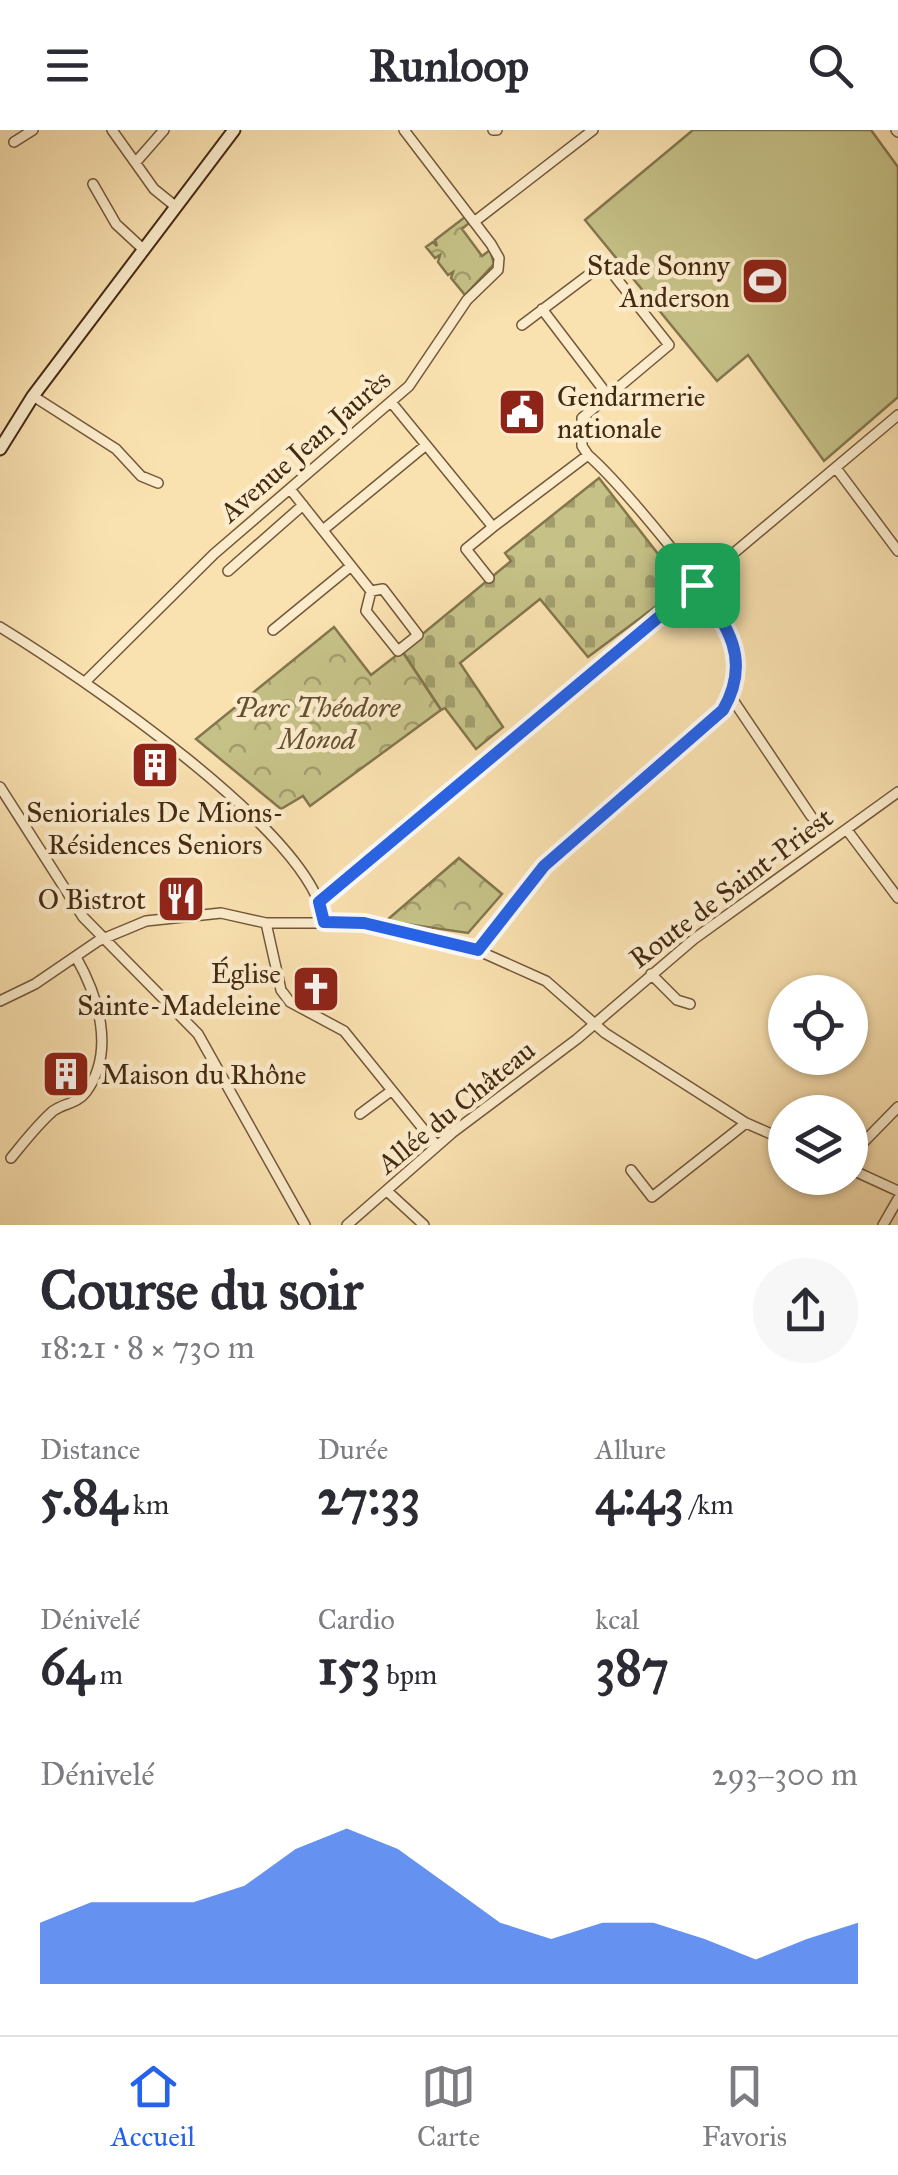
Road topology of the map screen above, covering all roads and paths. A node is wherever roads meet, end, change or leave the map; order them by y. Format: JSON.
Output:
{"nodes":[{"id":1,"x":34,"y":130,"type":"edge"},
{"id":2,"x":112,"y":130,"type":"edge"},
{"id":3,"x":164,"y":130,"type":"edge"},
{"id":4,"x":234,"y":130,"type":"edge"},
{"id":5,"x":404,"y":130,"type":"edge"},
{"id":6,"x":593,"y":130,"type":"edge"},
{"id":7,"x":14,"y":142,"type":"dead end"},
{"id":8,"x":136,"y":162,"type":"junction"},
{"id":9,"x":93,"y":184,"type":"dead end"},
{"id":10,"x":175,"y":206,"type":"junction"},
{"id":11,"x":474,"y":222,"type":"junction"},
{"id":12,"x":143,"y":249,"type":"junction"},
{"id":13,"x":542,"y":309,"type":"junction"},
{"id":14,"x":522,"y":324,"type":"dead end"},
{"id":15,"x":33,"y":396,"type":"junction"},
{"id":16,"x":609,"y":396,"type":"junction"},
{"id":17,"x":390,"y":402,"type":"junction"},
{"id":18,"x":898,"y":415,"type":"edge"},
{"id":19,"x":426,"y":445,"type":"junction"},
{"id":20,"x":0,"y":449,"type":"edge"},
{"id":21,"x":588,"y":454,"type":"junction"},
{"id":22,"x":836,"y":468,"type":"junction"},
{"id":23,"x":158,"y":483,"type":"dead end"},
{"id":24,"x":290,"y":488,"type":"junction"},
{"id":25,"x":303,"y":505,"type":"junction"},
{"id":26,"x":493,"y":527,"type":"junction"},
{"id":27,"x":324,"y":530,"type":"junction"},
{"id":28,"x":898,"y":552,"type":"edge"},
{"id":29,"x":351,"y":566,"type":"junction"},
{"id":30,"x":228,"y":571,"type":"dead end"},
{"id":31,"x":489,"y":578,"type":"dead end"},
{"id":32,"x":697,"y":585,"type":"junction"},
{"id":33,"x":370,"y":591,"type":"junction"},
{"id":34,"x":0,"y":627,"type":"edge"},
{"id":35,"x":273,"y":630,"type":"dead end"},
{"id":36,"x":86,"y":681,"type":"junction"},
{"id":37,"x":730,"y":698,"type":"junction"},
{"id":38,"x":0,"y":787,"type":"edge"},
{"id":39,"x":898,"y":792,"type":"edge"},
{"id":40,"x":811,"y":816,"type":"dead end"},
{"id":41,"x":847,"y":830,"type":"junction"},
{"id":42,"x":898,"y":898,"type":"edge"},
{"id":43,"x":319,"y":902,"type":"junction"},
{"id":44,"x":266,"y":922,"type":"junction"},
{"id":45,"x":324,"y":922,"type":"junction"},
{"id":46,"x":105,"y":938,"type":"junction"},
{"id":47,"x":478,"y":950,"type":"junction"},
{"id":48,"x":76,"y":957,"type":"junction"},
{"id":49,"x":651,"y":974,"type":"junction"},
{"id":50,"x":0,"y":1000,"type":"edge"},
{"id":51,"x":690,"y":1004,"type":"dead end"},
{"id":52,"x":594,"y":1024,"type":"junction"},
{"id":53,"x":391,"y":1091,"type":"junction"},
{"id":54,"x":898,"y":1107,"type":"edge"},
{"id":55,"x":360,"y":1114,"type":"dead end"},
{"id":56,"x":746,"y":1123,"type":"junction"},
{"id":57,"x":768,"y":1133,"type":"edge"},
{"id":58,"x":868,"y":1138,"type":"edge"},
{"id":59,"x":436,"y":1146,"type":"junction"},
{"id":60,"x":11,"y":1158,"type":"dead end"},
{"id":61,"x":631,"y":1170,"type":"dead end"},
{"id":62,"x":868,"y":1177,"type":"edge"},
{"id":63,"x":387,"y":1191,"type":"junction"},
{"id":64,"x":898,"y":1191,"type":"edge"},
{"id":65,"x":898,"y":1198,"type":"edge"},
{"id":66,"x":305,"y":1225,"type":"edge"},
{"id":67,"x":347,"y":1225,"type":"edge"},
{"id":68,"x":424,"y":1225,"type":"edge"},
{"id":69,"x":883,"y":1225,"type":"edge"}],
"edges":[{"from":1,"to":7,"type":"street"},
{"from":2,"to":8,"type":"street"},
{"from":3,"to":8,"type":"street"},
{"from":4,"to":10,"type":"main road"},
{"from":5,"to":11,"type":"street"},
{"from":6,"to":11,"type":"street"},
{"from":8,"to":10,"type":"street"},
{"from":9,"to":12,"type":"street"},
{"from":10,"to":12,"type":"main road"},
{"from":11,"to":17,"type":"street","name":"Avenue Jean Jaurès"},
{"from":12,"to":15,"type":"main road"},
{"from":13,"to":14,"type":"street"},
{"from":13,"to":16,"type":"street"},
{"from":13,"to":16,"type":"street"},
{"from":15,"to":20,"type":"main road"},
{"from":15,"to":23,"type":"street"},
{"from":16,"to":21,"type":"street"},
{"from":17,"to":19,"type":"street"},
{"from":17,"to":24,"type":"street","name":"Avenue Jean Jaurès"},
{"from":18,"to":22,"type":"street"},
{"from":19,"to":26,"type":"street"},
{"from":19,"to":27,"type":"street"},
{"from":21,"to":26,"type":"street"},
{"from":21,"to":32,"type":"street"},
{"from":22,"to":28,"type":"street"},
{"from":22,"to":32,"type":"street"},
{"from":24,"to":25,"type":"street"},
{"from":24,"to":36,"type":"street","name":"Avenue Jean Jaurès"},
{"from":25,"to":27,"type":"street"},
{"from":25,"to":30,"type":"street"},
{"from":26,"to":31,"type":"street"},
{"from":27,"to":29,"type":"street"},
{"from":29,"to":33,"type":"street"},
{"from":29,"to":35,"type":"street"},
{"from":32,"to":37,"type":"street"},
{"from":32,"to":43,"type":"street"},
{"from":33,"to":33,"type":"street"},
{"from":34,"to":36,"type":"street"},
{"from":36,"to":43,"type":"street"},
{"from":37,"to":40,"type":"street"},
{"from":37,"to":47,"type":"street"},
{"from":38,"to":46,"type":"street"},
{"from":39,"to":41,"type":"street","name":"Route de Saint-Priest"},
{"from":41,"to":42,"type":"street"},
{"from":41,"to":49,"type":"street","name":"Route de Saint-Priest"},
{"from":43,"to":45,"type":"street"},
{"from":44,"to":45,"type":"street"},
{"from":44,"to":46,"type":"street"},
{"from":44,"to":53,"type":"street"},
{"from":45,"to":47,"type":"street"},
{"from":46,"to":48,"type":"street"},
{"from":46,"to":66,"type":"street"},
{"from":47,"to":52,"type":"street"},
{"from":48,"to":50,"type":"street"},
{"from":48,"to":60,"type":"street"},
{"from":49,"to":51,"type":"street"},
{"from":49,"to":52,"type":"street","name":"Route de Saint-Priest"},
{"from":52,"to":56,"type":"street"},
{"from":52,"to":59,"type":"street","name":"Allée du Château"},
{"from":53,"to":55,"type":"street"},
{"from":53,"to":59,"type":"street"},
{"from":54,"to":58,"type":"street"},
{"from":56,"to":57,"type":"street"},
{"from":56,"to":61,"type":"street"},
{"from":59,"to":63,"type":"street","name":"Allée du Château"},
{"from":62,"to":64,"type":"street"},
{"from":63,"to":67,"type":"street","name":"Allée du Château"},
{"from":63,"to":68,"type":"street"},
{"from":65,"to":69,"type":"street"}]}
